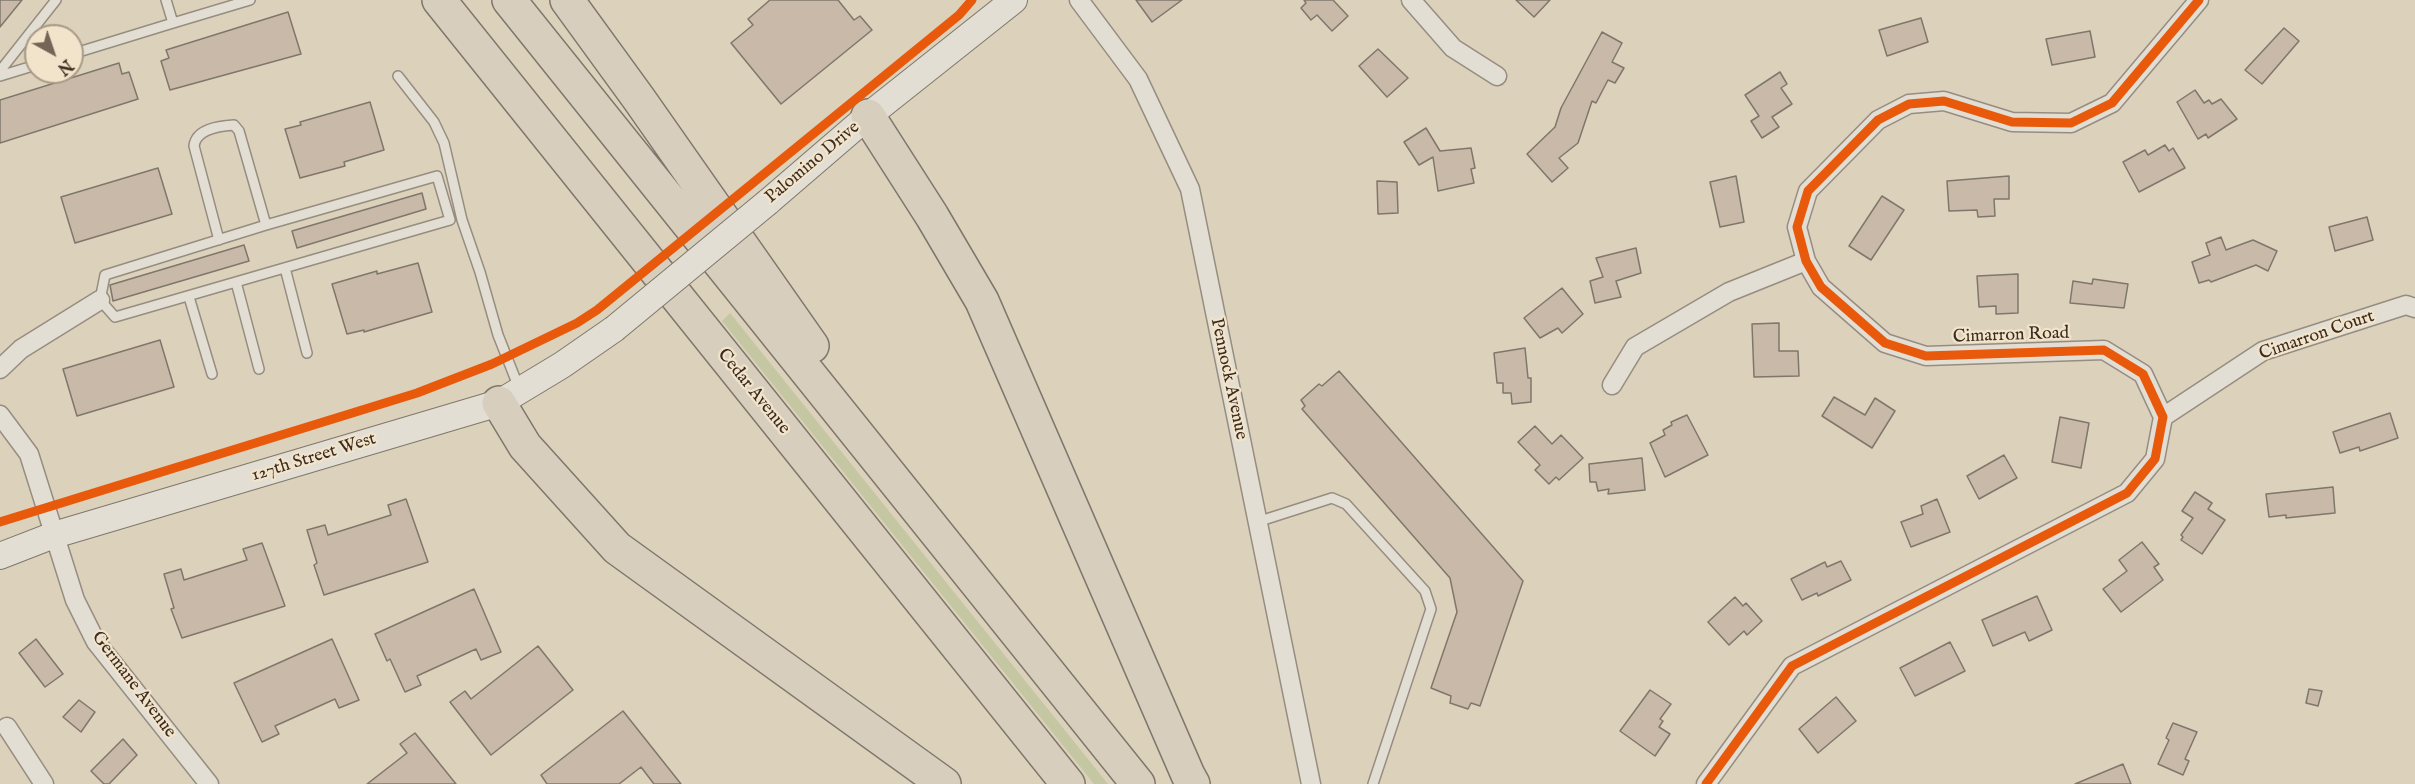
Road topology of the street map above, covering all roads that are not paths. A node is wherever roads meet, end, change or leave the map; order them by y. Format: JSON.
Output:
{"nodes":[{"id":1,"x":56,"y":0,"type":"edge"},
{"id":2,"x":165,"y":0,"type":"edge"},
{"id":3,"x":250,"y":0,"type":"edge"},
{"id":4,"x":432,"y":0,"type":"edge"},
{"id":5,"x":439,"y":0,"type":"edge"},
{"id":6,"x":509,"y":0,"type":"edge"},
{"id":7,"x":567,"y":0,"type":"edge"},
{"id":8,"x":1014,"y":0,"type":"edge"},
{"id":9,"x":1079,"y":0,"type":"edge"},
{"id":10,"x":1411,"y":0,"type":"edge"},
{"id":11,"x":2199,"y":0,"type":"edge"},
{"id":12,"x":173,"y":23,"type":"junction"},
{"id":13,"x":474,"y":45,"type":"junction"},
{"id":14,"x":84,"y":50,"type":"edge"},
{"id":15,"x":24,"y":68,"type":"edge"},
{"id":16,"x":0,"y":74,"type":"edge"},
{"id":17,"x":398,"y":76,"type":"dead end"},
{"id":18,"x":1497,"y":76,"type":"dead end"},
{"id":19,"x":868,"y":116,"type":"junction"},
{"id":20,"x":266,"y":225,"type":"junction"},
{"id":21,"x":219,"y":240,"type":"junction"},
{"id":22,"x":1806,"y":261,"type":"junction"},
{"id":23,"x":285,"y":268,"type":"junction"},
{"id":24,"x":236,"y":282,"type":"junction"},
{"id":25,"x":189,"y":297,"type":"junction"},
{"id":26,"x":100,"y":300,"type":"junction"},
{"id":27,"x":2415,"y":308,"type":"edge"},
{"id":28,"x":614,"y":329,"type":"joint"},
{"id":29,"x":307,"y":352,"type":"dead end"},
{"id":30,"x":0,"y":369,"type":"edge"},
{"id":31,"x":260,"y":369,"type":"dead end"},
{"id":32,"x":212,"y":374,"type":"dead end"},
{"id":33,"x":1612,"y":385,"type":"dead end"},
{"id":34,"x":510,"y":397,"type":"junction"},
{"id":35,"x":0,"y":415,"type":"edge"},
{"id":36,"x":2163,"y":417,"type":"junction"},
{"id":37,"x":895,"y":480,"type":"junction"},
{"id":38,"x":1257,"y":522,"type":"junction"},
{"id":39,"x":54,"y":535,"type":"junction"},
{"id":40,"x":0,"y":556,"type":"edge"},
{"id":41,"x":7,"y":727,"type":"dead end"},
{"id":42,"x":44,"y":784,"type":"edge"},
{"id":43,"x":209,"y":784,"type":"edge"},
{"id":44,"x":944,"y":784,"type":"edge"},
{"id":45,"x":1068,"y":784,"type":"edge"},
{"id":46,"x":1137,"y":784,"type":"edge"},
{"id":47,"x":1193,"y":784,"type":"edge"},
{"id":48,"x":1311,"y":784,"type":"edge"},
{"id":49,"x":1373,"y":784,"type":"edge"},
{"id":50,"x":1706,"y":784,"type":"edge"}],
"edges":[{"from":1,"to":16,"type":"lane"},
{"from":2,"to":12,"type":"lane"},
{"from":3,"to":12,"type":"lane"},
{"from":4,"to":13,"type":"highway"},
{"from":5,"to":13,"type":"highway","name":"Cedar Avenue"},
{"from":6,"to":37,"type":"highway"},
{"from":7,"to":37,"type":"highway"},
{"from":8,"to":19,"type":"street","name":"Palomino Drive"},
{"from":9,"to":38,"type":"street","name":"Pennock Avenue"},
{"from":10,"to":18,"type":"street"},
{"from":11,"to":22,"type":"street","name":"Cimarron Road"},
{"from":12,"to":14,"type":"lane"},
{"from":13,"to":45,"type":"highway","name":"Cedar Avenue"},
{"from":15,"to":16,"type":"lane"},
{"from":17,"to":34,"type":"lane"},
{"from":19,"to":28,"type":"street","name":"Palomino Drive","bridge":true},
{"from":19,"to":47,"type":"highway"},
{"from":20,"to":21,"type":"lane"},
{"from":20,"to":21,"type":"lane"},
{"from":20,"to":23,"type":"lane"},
{"from":21,"to":26,"type":"lane"},
{"from":22,"to":33,"type":"street"},
{"from":22,"to":36,"type":"street","name":"Cimarron Road"},
{"from":23,"to":24,"type":"lane"},
{"from":23,"to":29,"type":"lane"},
{"from":24,"to":25,"type":"lane"},
{"from":24,"to":31,"type":"lane"},
{"from":25,"to":26,"type":"lane"},
{"from":25,"to":32,"type":"lane"},
{"from":26,"to":30,"type":"street"},
{"from":27,"to":36,"type":"street","name":"Cimarron Court"},
{"from":28,"to":34,"type":"street","name":"127th Street West"},
{"from":34,"to":39,"type":"street","name":"127th Street West"},
{"from":34,"to":44,"type":"highway"},
{"from":35,"to":39,"type":"street","name":"Germane Avenue"},
{"from":36,"to":50,"type":"street"},
{"from":37,"to":46,"type":"highway"},
{"from":38,"to":48,"type":"street","name":"Pennock Avenue"},
{"from":38,"to":49,"type":"lane"},
{"from":39,"to":40,"type":"street","name":"127th Street West"},
{"from":39,"to":43,"type":"street","name":"Germane Avenue"},
{"from":41,"to":42,"type":"street"}]}
